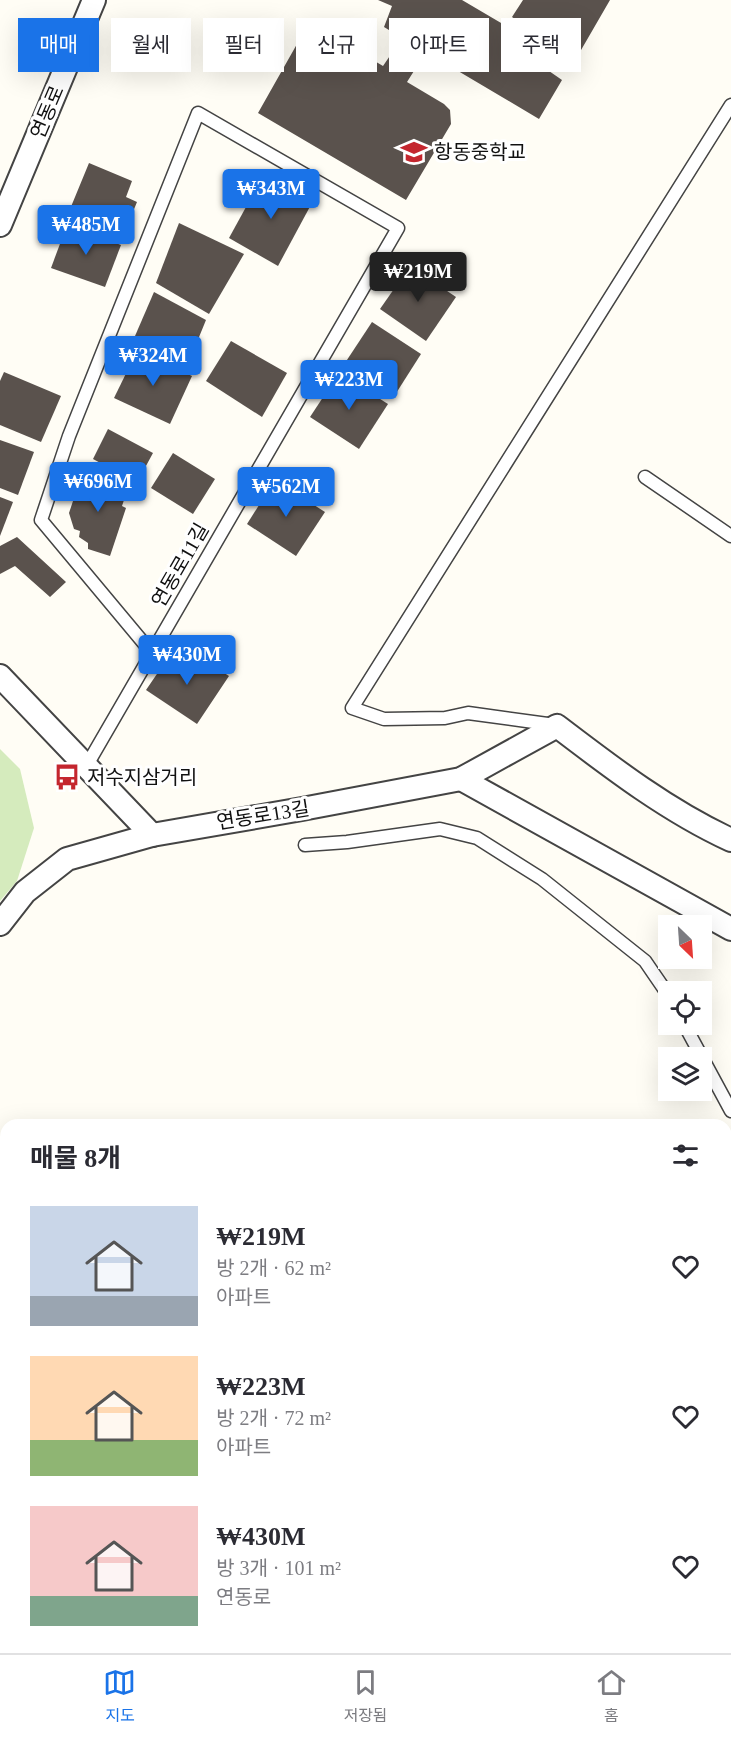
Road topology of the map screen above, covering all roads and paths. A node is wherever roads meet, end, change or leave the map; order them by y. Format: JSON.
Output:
{"nodes":[{"id":1,"x":94,"y":0,"type":"edge"},
{"id":2,"x":731,"y":105,"type":"edge"},
{"id":3,"x":0,"y":225,"type":"edge"},
{"id":4,"x":645,"y":477,"type":"dead end"},
{"id":5,"x":731,"y":536,"type":"edge"},
{"id":6,"x":152,"y":653,"type":"junction"},
{"id":7,"x":0,"y":676,"type":"edge"},
{"id":8,"x":557,"y":726,"type":"junction"},
{"id":9,"x":87,"y":765,"type":"junction"},
{"id":10,"x":461,"y":778,"type":"junction"},
{"id":11,"x":152,"y":834,"type":"junction"},
{"id":12,"x":731,"y":840,"type":"edge"},
{"id":13,"x":305,"y":845,"type":"dead end"},
{"id":14,"x":0,"y":924,"type":"edge"},
{"id":15,"x":731,"y":929,"type":"edge"},
{"id":16,"x":659,"y":981,"type":"edge"},
{"id":17,"x":690,"y":1035,"type":"edge"},
{"id":18,"x":731,"y":1110,"type":"edge"}],
"edges":[{"from":1,"to":3,"type":"street","name":"연동로"},
{"from":2,"to":8,"type":"lane"},
{"from":4,"to":5,"type":"lane"},
{"from":6,"to":6,"type":"lane","name":"연동로11길"},
{"from":6,"to":9,"type":"lane","name":"연동로11길"},
{"from":7,"to":9,"type":"street"},
{"from":8,"to":10,"type":"street","name":"연동로13길"},
{"from":8,"to":12,"type":"street"},
{"from":9,"to":11,"type":"street"},
{"from":10,"to":11,"type":"street","name":"연동로13길"},
{"from":10,"to":15,"type":"street"},
{"from":11,"to":14,"type":"street","name":"연동로13길"},
{"from":13,"to":16,"type":"lane"},
{"from":17,"to":18,"type":"lane"}]}
